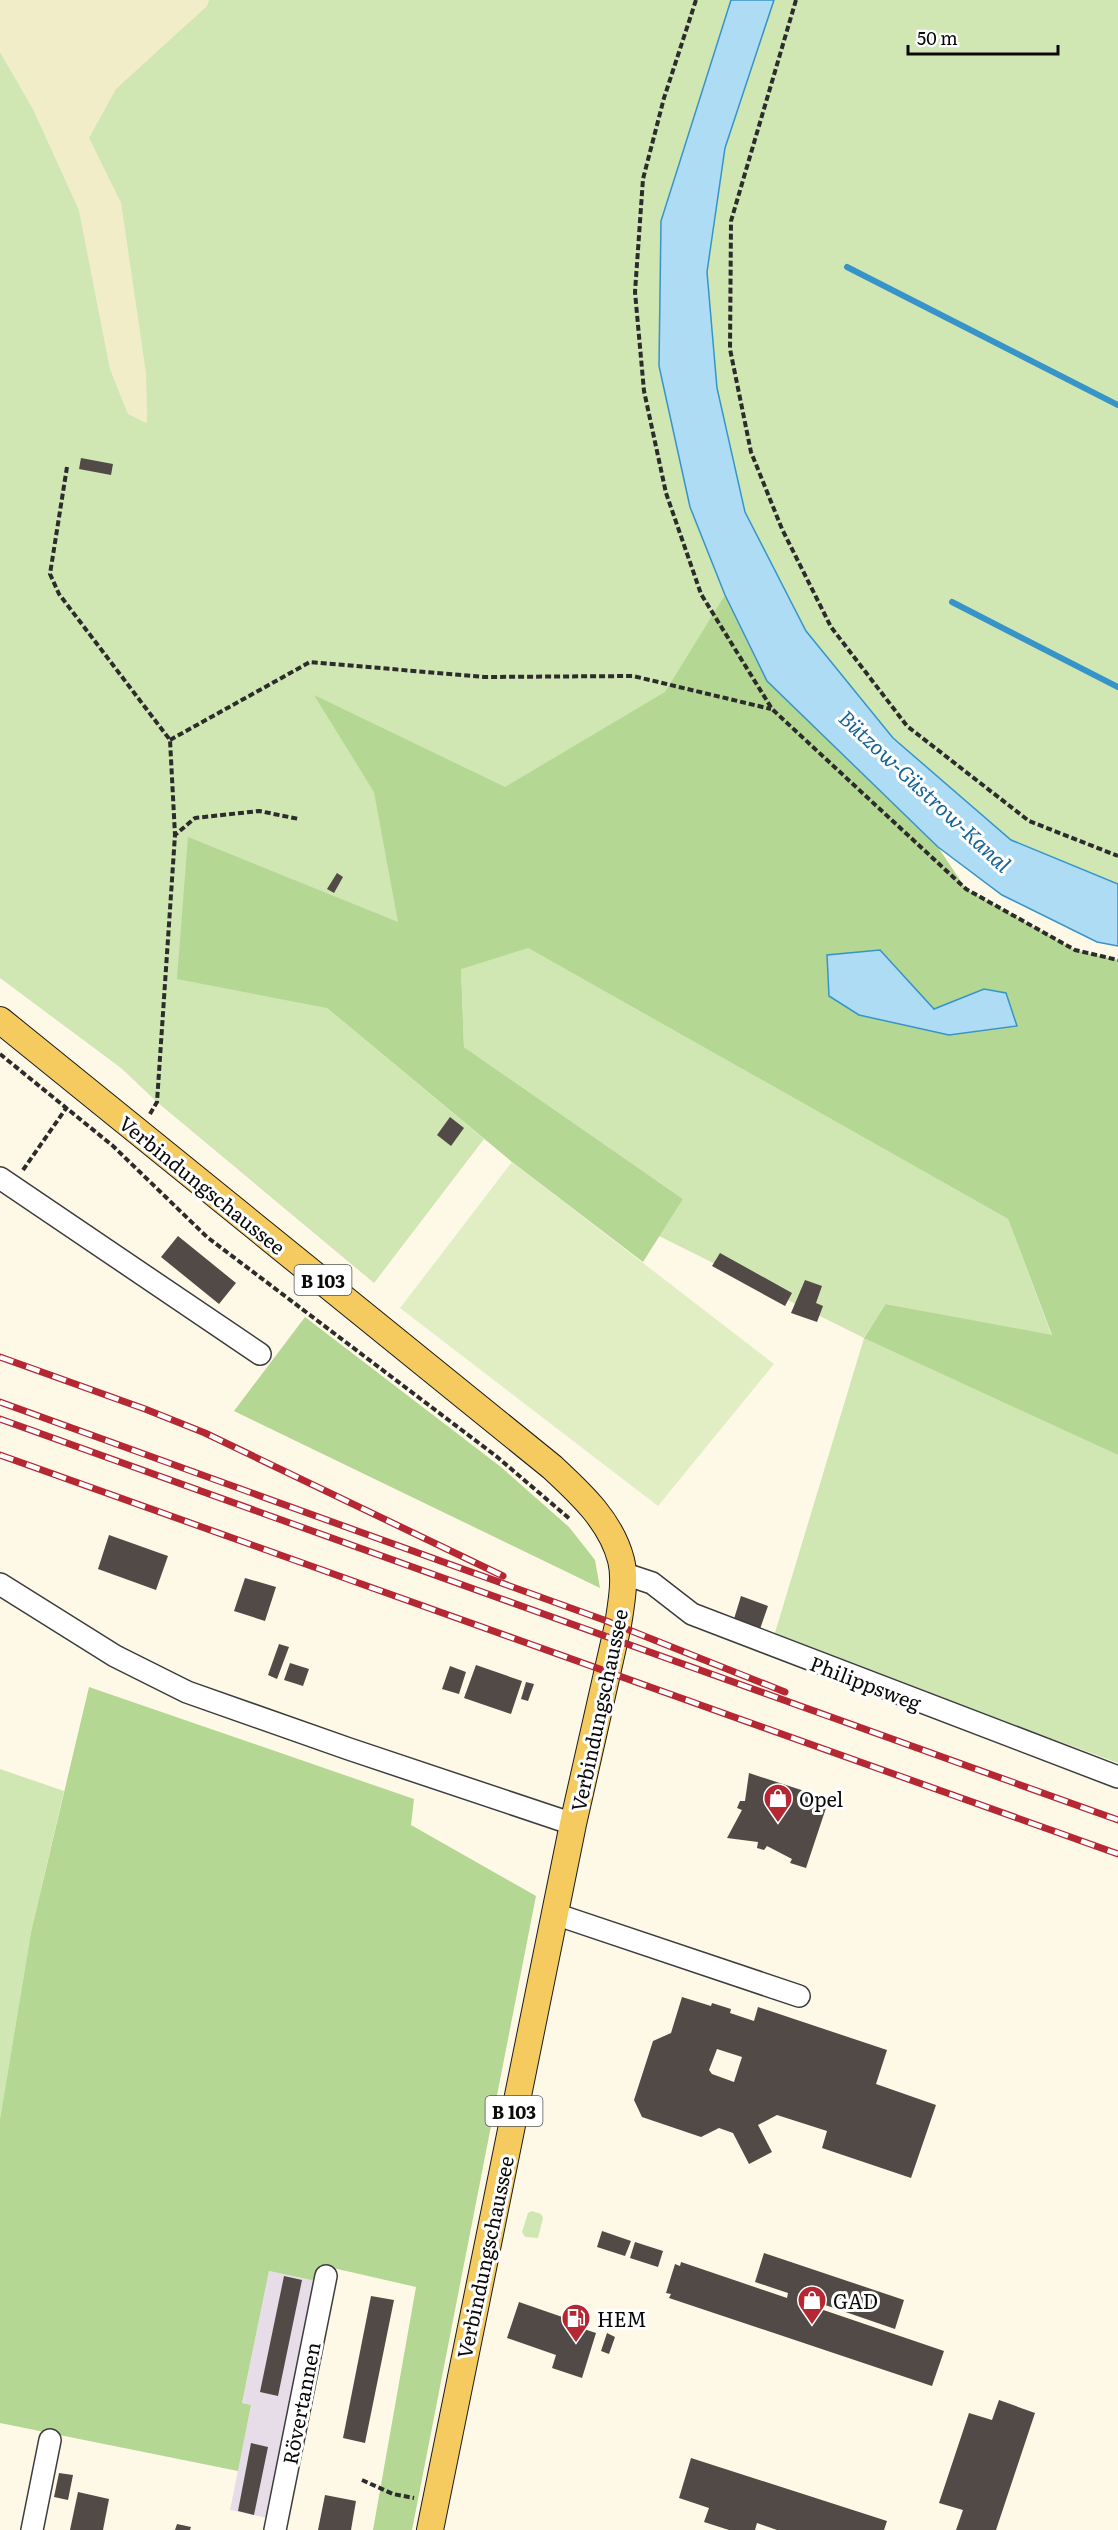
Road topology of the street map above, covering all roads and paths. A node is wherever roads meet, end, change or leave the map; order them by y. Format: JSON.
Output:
{"nodes":[{"id":1,"x":696,"y":0,"type":"edge"},
{"id":2,"x":796,"y":0,"type":"edge"},
{"id":3,"x":68,"y":467,"type":"dead end"},
{"id":4,"x":772,"y":709,"type":"junction"},
{"id":5,"x":170,"y":740,"type":"junction"},
{"id":6,"x":299,"y":819,"type":"dead end"},
{"id":7,"x":175,"y":835,"type":"junction"},
{"id":8,"x":1118,"y":856,"type":"edge"},
{"id":9,"x":1118,"y":960,"type":"edge"},
{"id":10,"x":0,"y":1020,"type":"edge"},
{"id":11,"x":0,"y":1054,"type":"edge"},
{"id":12,"x":80,"y":1086,"type":"junction"},
{"id":13,"x":66,"y":1108,"type":"junction"},
{"id":14,"x":140,"y":1133,"type":"junction"},
{"id":15,"x":6,"y":1182,"type":"edge"},
{"id":16,"x":260,"y":1354,"type":"dead end"},
{"id":17,"x":573,"y":1522,"type":"dead end"},
{"id":18,"x":622,"y":1573,"type":"junction"},
{"id":19,"x":0,"y":1584,"type":"edge"},
{"id":20,"x":1118,"y":1777,"type":"edge"},
{"id":21,"x":573,"y":1824,"type":"junction"},
{"id":22,"x":555,"y":1914,"type":"junction"},
{"id":23,"x":799,"y":1996,"type":"dead end"},
{"id":24,"x":326,"y":2276,"type":"dead end"},
{"id":25,"x":50,"y":2440,"type":"dead end"},
{"id":26,"x":362,"y":2480,"type":"dead end"},
{"id":27,"x":424,"y":2499,"type":"dead end"},
{"id":28,"x":32,"y":2530,"type":"edge"},
{"id":29,"x":275,"y":2530,"type":"edge"},
{"id":30,"x":430,"y":2530,"type":"edge"}],
"edges":[{"from":1,"to":4,"type":"path"},
{"from":2,"to":8,"type":"path"},
{"from":3,"to":5,"type":"path"},
{"from":4,"to":5,"type":"path"},
{"from":4,"to":9,"type":"path"},
{"from":5,"to":7,"type":"path"},
{"from":6,"to":7,"type":"path"},
{"from":7,"to":14,"type":"path"},
{"from":10,"to":12,"type":"main road","name":"Verbindungschaussee","number":"B 103"},
{"from":11,"to":13,"type":"path"},
{"from":12,"to":13,"type":"path"},
{"from":12,"to":14,"type":"main road","name":"Verbindungschaussee","number":"B 103"},
{"from":13,"to":15,"type":"path"},
{"from":13,"to":17,"type":"path"},
{"from":14,"to":18,"type":"main road","name":"Verbindungschaussee","number":"B 103"},
{"from":15,"to":16,"type":"street"},
{"from":18,"to":20,"type":"street","name":"Philippsweg"},
{"from":18,"to":21,"type":"main road","name":"Verbindungschaussee","number":"B 103"},
{"from":19,"to":21,"type":"street"},
{"from":21,"to":22,"type":"main road","name":"Verbindungschaussee","number":"B 103"},
{"from":22,"to":23,"type":"street"},
{"from":22,"to":30,"type":"main road","name":"Verbindungschaussee","number":"B 103"},
{"from":24,"to":29,"type":"street","name":"Rövertannen"},
{"from":25,"to":28,"type":"street"},
{"from":26,"to":27,"type":"path"}]}
